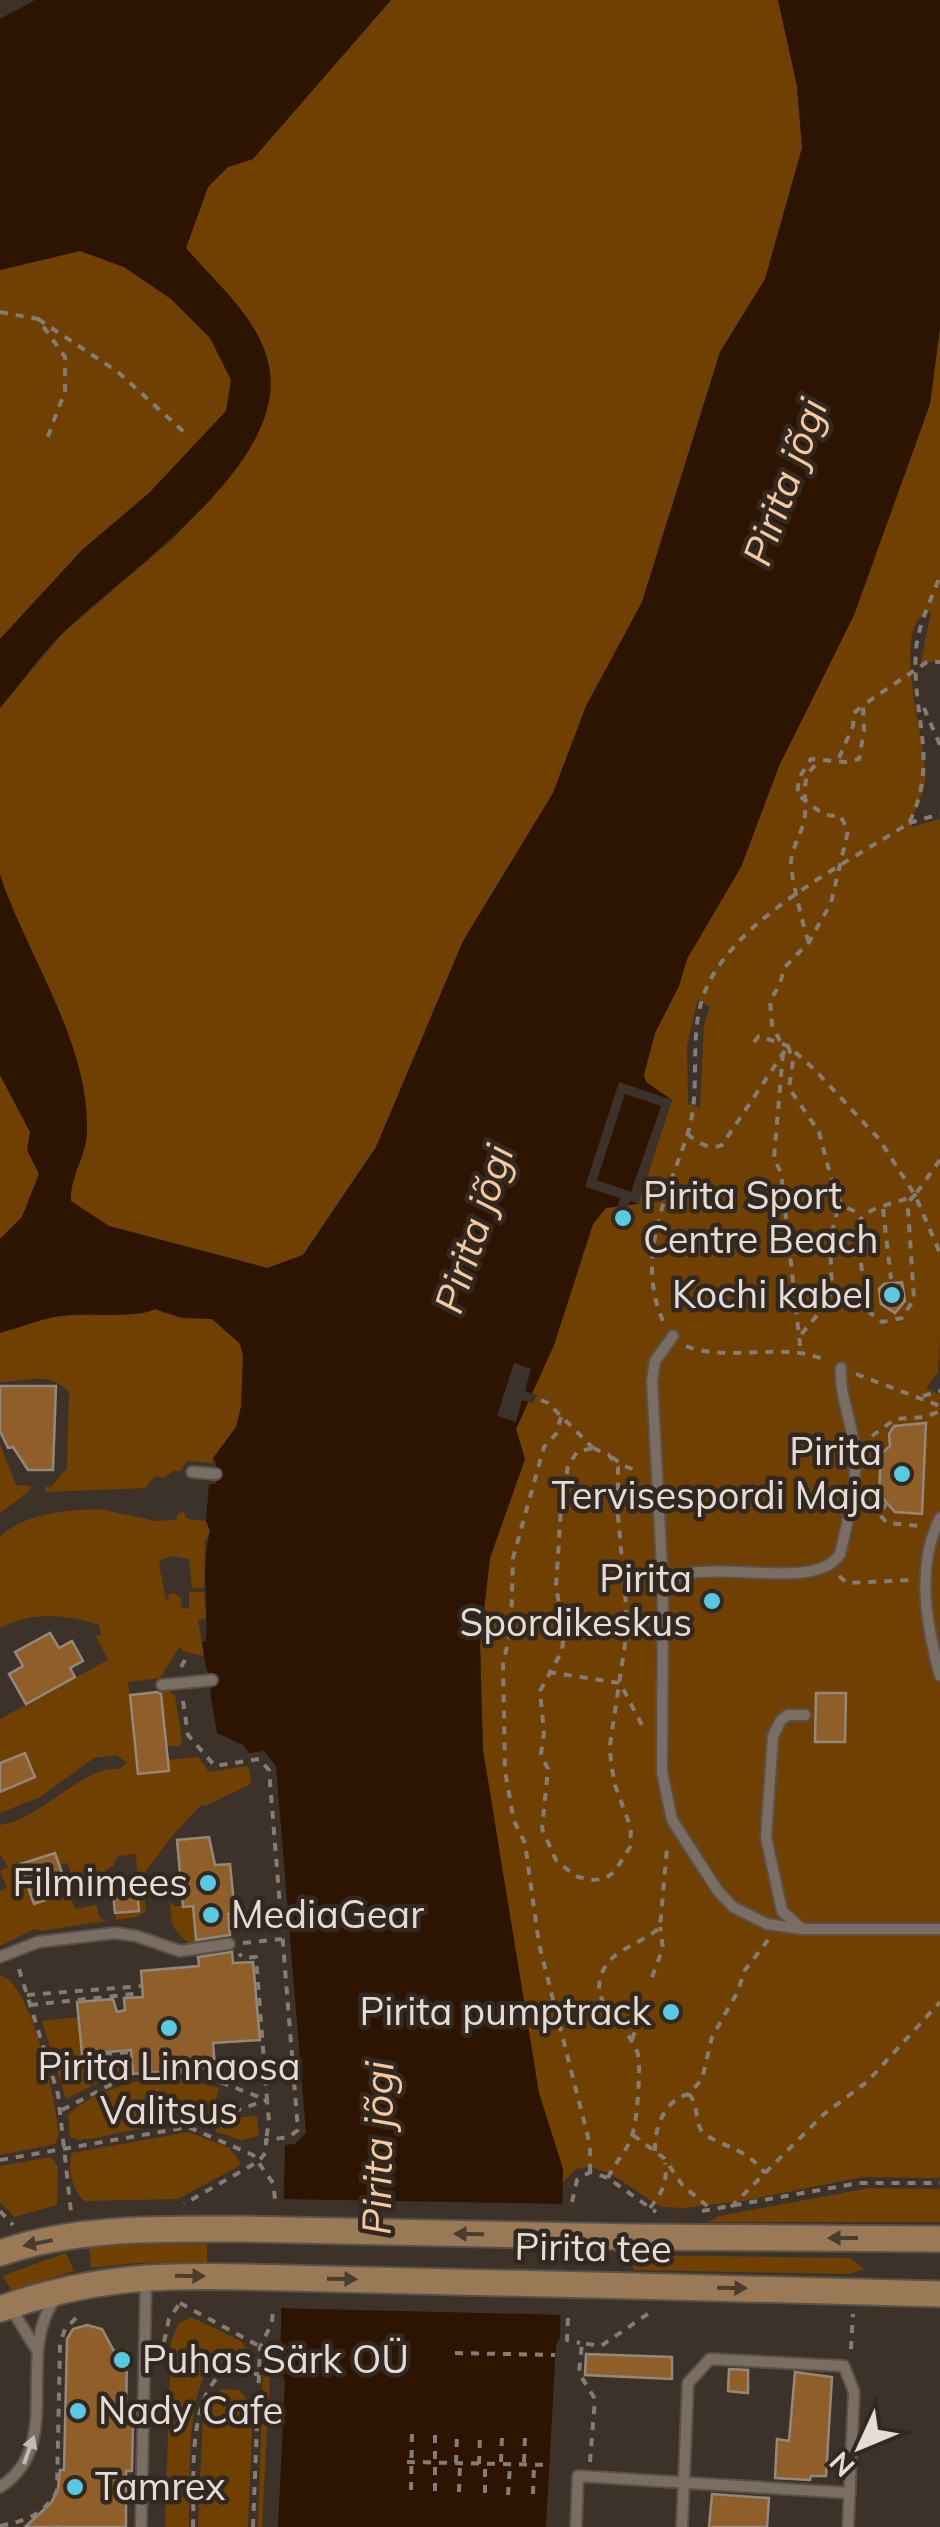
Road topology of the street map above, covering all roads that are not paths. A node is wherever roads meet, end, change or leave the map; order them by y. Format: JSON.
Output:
{"nodes":[{"id":1,"x":674,"y":1336,"type":"road end"},
{"id":2,"x":842,"y":1368,"type":"road end"},
{"id":3,"x":192,"y":1472,"type":"dead end"},
{"id":4,"x":216,"y":1474,"type":"dead end"},
{"id":5,"x":940,"y":1518,"type":"edge"},
{"id":6,"x":663,"y":1586,"type":"junction"},
{"id":7,"x":940,"y":1676,"type":"edge"},
{"id":8,"x":212,"y":1680,"type":"dead end"},
{"id":9,"x":162,"y":1685,"type":"dead end"},
{"id":10,"x":805,"y":1715,"type":"dead end"},
{"id":11,"x":802,"y":1929,"type":"junction"},
{"id":12,"x":940,"y":1929,"type":"edge"},
{"id":13,"x":228,"y":1944,"type":"road end"},
{"id":14,"x":0,"y":1957,"type":"edge"},
{"id":15,"x":940,"y":2239,"type":"edge"},
{"id":16,"x":0,"y":2254,"type":"edge"},
{"id":17,"x":146,"y":2277,"type":"junction"},
{"id":18,"x":66,"y":2288,"type":"junction"},
{"id":19,"x":940,"y":2294,"type":"edge"},
{"id":20,"x":3,"y":2304,"type":"edge"},
{"id":21,"x":36,"y":2350,"type":"junction"},
{"id":22,"x":684,"y":2483,"type":"junction"},
{"id":23,"x":0,"y":2487,"type":"edge"},
{"id":24,"x":850,"y":2493,"type":"junction"},
{"id":25,"x":141,"y":2527,"type":"edge"},
{"id":26,"x":576,"y":2527,"type":"edge"},
{"id":27,"x":682,"y":2527,"type":"edge"},
{"id":28,"x":848,"y":2527,"type":"edge"}],
"edges":[{"from":1,"to":6,"type":"lane"},
{"from":2,"to":6,"type":"lane"},
{"from":3,"to":4,"type":"lane"},
{"from":5,"to":7,"type":"lane"},
{"from":6,"to":11,"type":"lane"},
{"from":8,"to":9,"type":"lane"},
{"from":10,"to":11,"type":"lane"},
{"from":11,"to":12,"type":"lane"},
{"from":13,"to":14,"type":"lane"},
{"from":15,"to":16,"type":"main road","name":"Pirita tee","one_way":true,"bridge":true},
{"from":17,"to":18,"type":"main road","name":"Pirita tee"},
{"from":17,"to":19,"type":"main road","name":"Pirita tee","one_way":true,"bridge":true},
{"from":17,"to":25,"type":"lane"},
{"from":18,"to":20,"type":"main road","name":"Pirita tee"},
{"from":18,"to":21,"type":"lane"},
{"from":20,"to":21,"type":"lane"},
{"from":23,"to":21,"type":"lane","one_way":true},
{"from":22,"to":24,"type":"lane"},
{"from":22,"to":24,"type":"lane"},
{"from":22,"to":26,"type":"lane"},
{"from":22,"to":27,"type":"lane"},
{"from":24,"to":28,"type":"lane"}]}
